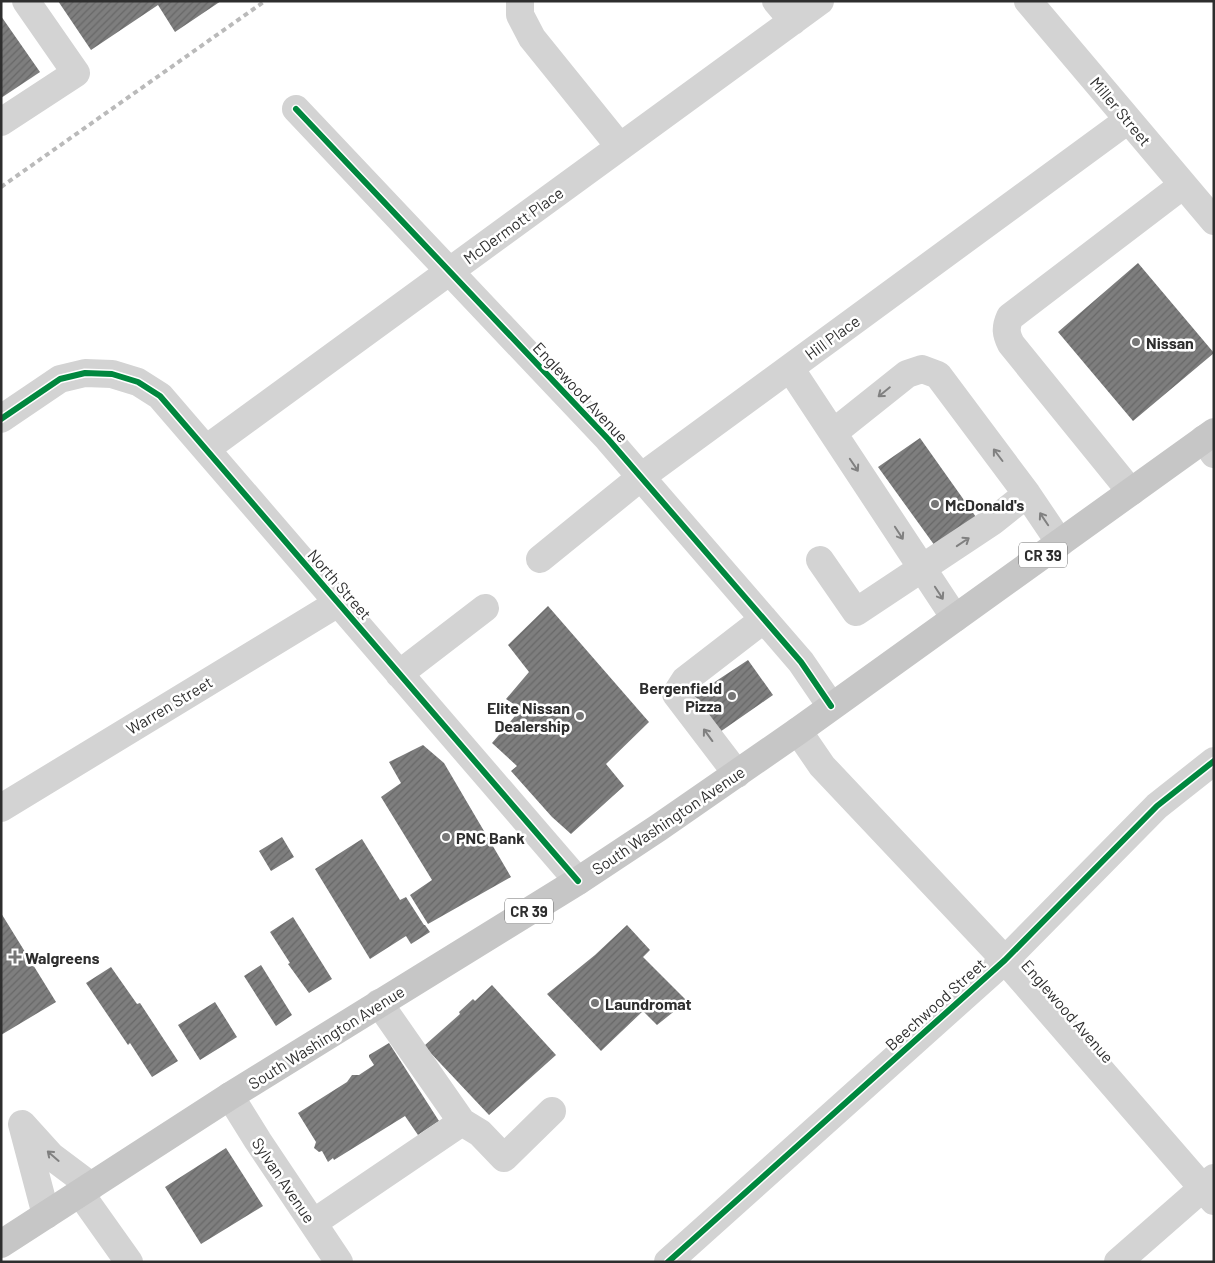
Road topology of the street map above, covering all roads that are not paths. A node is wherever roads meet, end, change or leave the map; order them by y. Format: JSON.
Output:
{"nodes":[{"id":1,"x":26,"y":1,"type":"edge"},
{"id":2,"x":520,"y":1,"type":"edge"},
{"id":3,"x":820,"y":1,"type":"edge"},
{"id":4,"x":1028,"y":1,"type":"edge"},
{"id":5,"x":784,"y":11,"type":"edge"},
{"id":6,"x":296,"y":109,"type":"dead end"},
{"id":7,"x":1128,"y":120,"type":"junction"},
{"id":8,"x":1,"y":122,"type":"edge"},
{"id":9,"x":620,"y":147,"type":"junction"},
{"id":10,"x":1183,"y":185,"type":"junction"},
{"id":11,"x":1214,"y":221,"type":"edge"},
{"id":12,"x":449,"y":271,"type":"junction"},
{"id":13,"x":790,"y":368,"type":"junction"},
{"id":14,"x":1,"y":419,"type":"edge"},
{"id":15,"x":833,"y":433,"type":"junction"},
{"id":16,"x":1210,"y":442,"type":"edge"},
{"id":17,"x":206,"y":449,"type":"junction"},
{"id":18,"x":641,"y":477,"type":"junction"},
{"id":19,"x":1132,"y":492,"type":"junction"},
{"id":20,"x":1027,"y":494,"type":"junction"},
{"id":21,"x":1060,"y":543,"type":"junction"},
{"id":22,"x":540,"y":559,"type":"dead end"},
{"id":23,"x":820,"y":560,"type":"dead end"},
{"id":24,"x":922,"y":568,"type":"junction"},
{"id":25,"x":338,"y":603,"type":"junction"},
{"id":26,"x":485,"y":608,"type":"dead end"},
{"id":27,"x":955,"y":618,"type":"junction"},
{"id":28,"x":764,"y":619,"type":"junction"},
{"id":29,"x":399,"y":674,"type":"junction"},
{"id":30,"x":832,"y":706,"type":"junction"},
{"id":31,"x":798,"y":730,"type":"junction"},
{"id":32,"x":1214,"y":761,"type":"edge"},
{"id":33,"x":736,"y":774,"type":"junction"},
{"id":34,"x":1,"y":808,"type":"edge"},
{"id":35,"x":578,"y":881,"type":"junction"},
{"id":36,"x":1005,"y":960,"type":"junction"},
{"id":37,"x":379,"y":1003,"type":"junction"},
{"id":38,"x":230,"y":1096,"type":"junction"},
{"id":39,"x":552,"y":1111,"type":"dead end"},
{"id":40,"x":462,"y":1122,"type":"junction"},
{"id":41,"x":11,"y":1130,"type":"edge"},
{"id":42,"x":1210,"y":1189,"type":"edge"},
{"id":43,"x":86,"y":1190,"type":"junction"},
{"id":44,"x":46,"y":1215,"type":"junction"},
{"id":45,"x":313,"y":1223,"type":"junction"},
{"id":46,"x":1,"y":1244,"type":"edge"},
{"id":47,"x":129,"y":1262,"type":"edge"},
{"id":48,"x":339,"y":1262,"type":"edge"},
{"id":49,"x":668,"y":1262,"type":"edge"},
{"id":50,"x":1118,"y":1262,"type":"edge"}],
"edges":[{"from":1,"to":8,"type":"street"},
{"from":2,"to":9,"type":"street"},
{"from":3,"to":5,"type":"street","name":"McDermott Place"},
{"from":4,"to":7,"type":"street","name":"Miller Street"},
{"from":5,"to":9,"type":"street","name":"McDermott Place"},
{"from":6,"to":12,"type":"street","name":"Englewood Avenue"},
{"from":7,"to":10,"type":"street","name":"Miller Street"},
{"from":7,"to":13,"type":"street","name":"Hill Place"},
{"from":9,"to":12,"type":"street","name":"McDermott Place"},
{"from":10,"to":11,"type":"street","name":"Miller Street"},
{"from":10,"to":19,"type":"street"},
{"from":12,"to":17,"type":"street","name":"McDermott Place"},
{"from":12,"to":18,"type":"street","name":"Englewood Avenue"},
{"from":13,"to":15,"type":"street"},
{"from":13,"to":18,"type":"street","name":"Hill Place"},
{"from":14,"to":17,"type":"street","name":"North Street"},
{"from":20,"to":15,"type":"street","one_way":true},
{"from":15,"to":24,"type":"street","one_way":true},
{"from":16,"to":19,"type":"main road","name":"South Washington Avenue","number":"CR 39"},
{"from":17,"to":25,"type":"street","name":"North Street"},
{"from":18,"to":22,"type":"street","name":"Hill Place"},
{"from":18,"to":28,"type":"street","name":"Englewood Avenue"},
{"from":19,"to":21,"type":"main road","name":"South Washington Avenue","number":"CR 39"},
{"from":21,"to":20,"type":"street","one_way":true},
{"from":24,"to":20,"type":"street","one_way":true},
{"from":21,"to":27,"type":"main road","name":"South Washington Avenue","number":"CR 39"},
{"from":23,"to":24,"type":"street"},
{"from":24,"to":27,"type":"street","one_way":true},
{"from":25,"to":29,"type":"street","name":"North Street"},
{"from":25,"to":34,"type":"street","name":"Warren Street"},
{"from":26,"to":29,"type":"street"},
{"from":27,"to":30,"type":"main road","name":"South Washington Avenue","number":"CR 39"},
{"from":28,"to":30,"type":"street","name":"Englewood Avenue"},
{"from":33,"to":28,"type":"street","one_way":true},
{"from":29,"to":35,"type":"street","name":"North Street"},
{"from":30,"to":31,"type":"main road","name":"South Washington Avenue","number":"CR 39"},
{"from":31,"to":33,"type":"main road","name":"South Washington Avenue","number":"CR 39"},
{"from":31,"to":36,"type":"street","name":"Englewood Avenue"},
{"from":32,"to":36,"type":"street","name":"Beechwood Street"},
{"from":33,"to":35,"type":"main road","name":"South Washington Avenue","number":"CR 39"},
{"from":35,"to":37,"type":"main road","name":"South Washington Avenue","number":"CR 39"},
{"from":36,"to":42,"type":"street","name":"Englewood Avenue"},
{"from":36,"to":49,"type":"street","name":"Beechwood Street"},
{"from":37,"to":38,"type":"main road","name":"South Washington Avenue","number":"CR 39"},
{"from":37,"to":40,"type":"street"},
{"from":38,"to":43,"type":"main road","name":"South Washington Avenue","number":"CR 39"},
{"from":38,"to":45,"type":"street","name":"Sylvan Avenue"},
{"from":39,"to":40,"type":"street"},
{"from":40,"to":45,"type":"street"},
{"from":43,"to":41,"type":"street","one_way":true},
{"from":41,"to":44,"type":"street"},
{"from":42,"to":50,"type":"street"},
{"from":43,"to":44,"type":"main road","name":"South Washington Avenue","number":"CR 39"},
{"from":43,"to":47,"type":"street"},
{"from":44,"to":46,"type":"main road","name":"South Washington Avenue","number":"CR 39"},
{"from":45,"to":48,"type":"street","name":"Sylvan Avenue"}]}
